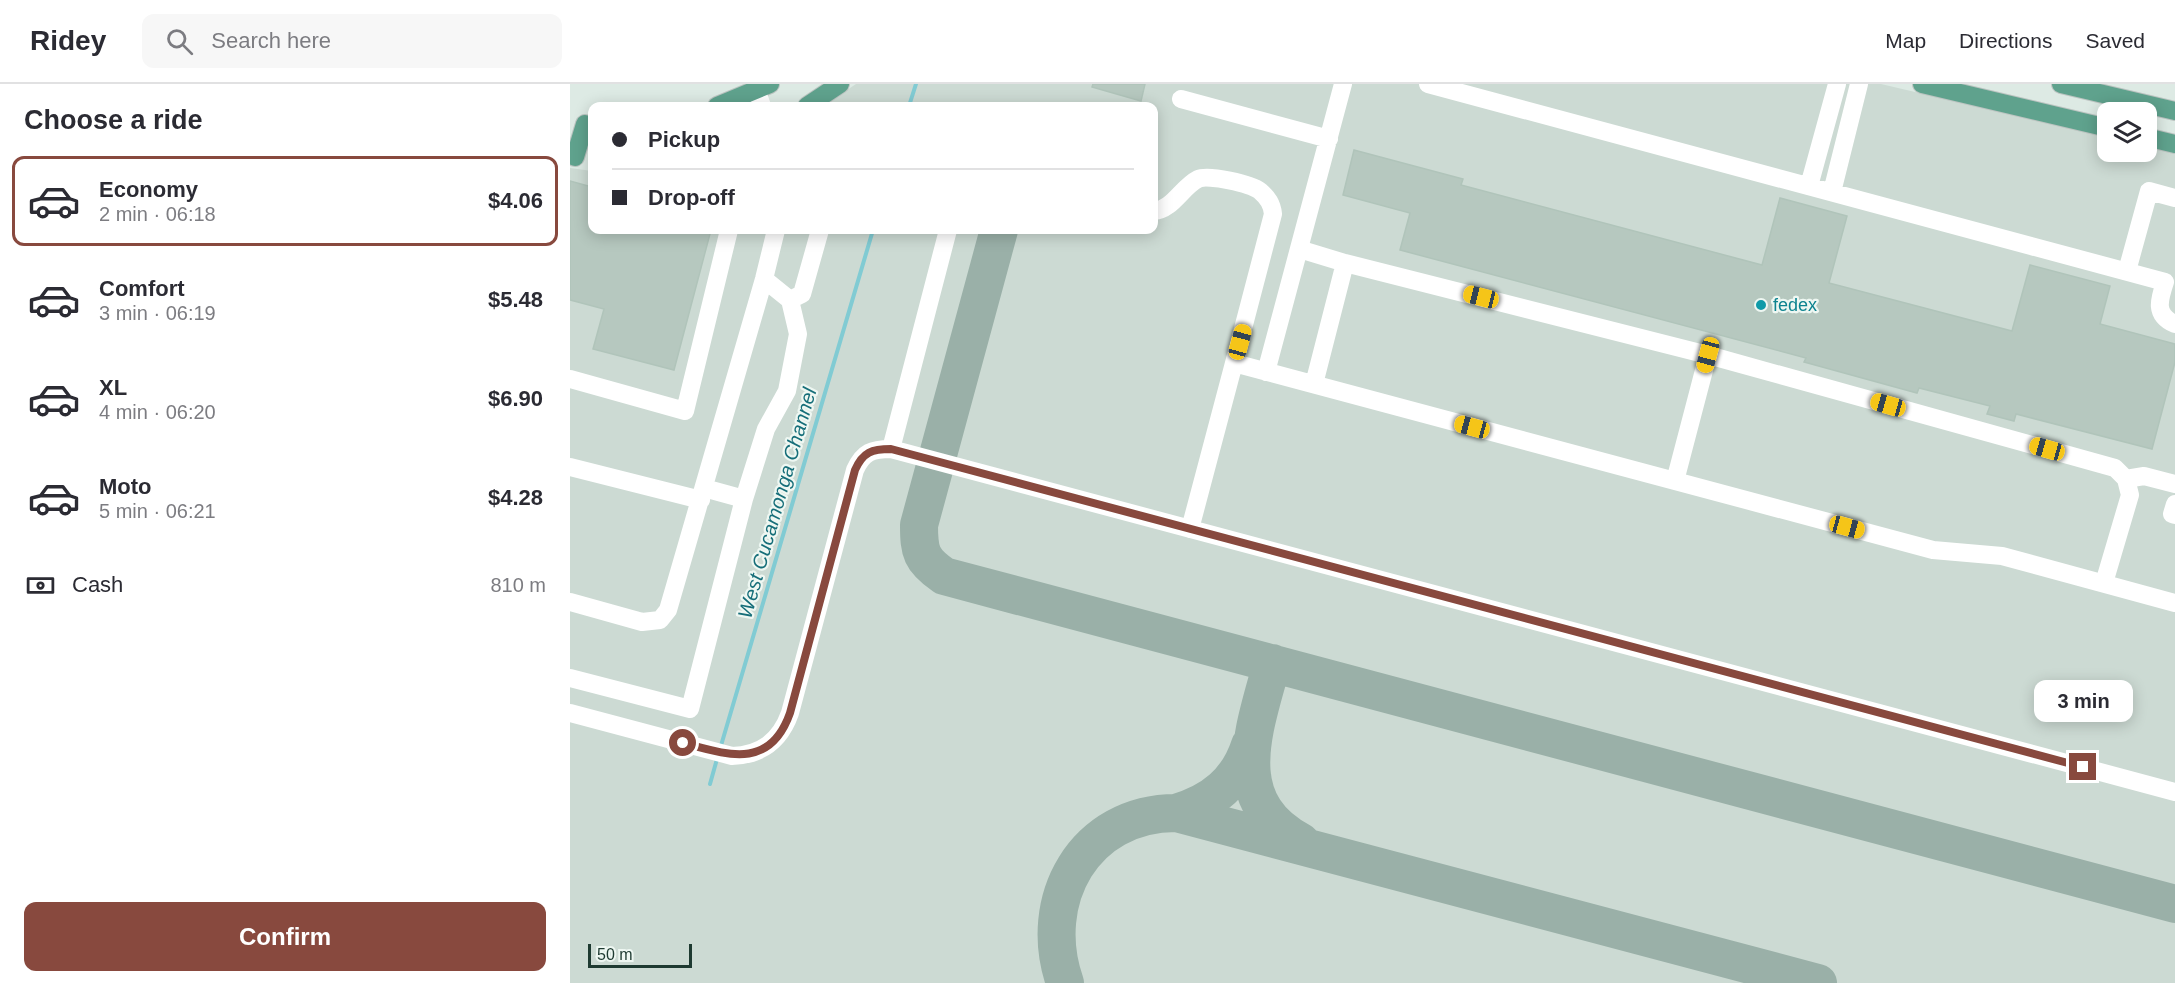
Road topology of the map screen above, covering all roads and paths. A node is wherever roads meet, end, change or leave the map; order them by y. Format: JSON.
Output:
{"nodes":[{"id":1,"x":840,"y":84,"type":"edge"},
{"id":2,"x":1343,"y":84,"type":"edge"},
{"id":3,"x":1428,"y":84,"type":"edge"},
{"id":4,"x":1837,"y":84,"type":"edge"},
{"id":5,"x":1859,"y":84,"type":"edge"},
{"id":6,"x":1922,"y":84,"type":"edge"},
{"id":7,"x":2061,"y":84,"type":"edge"},
{"id":8,"x":763,"y":94,"type":"edge"},
{"id":9,"x":1181,"y":99,"type":"dead end"},
{"id":10,"x":732,"y":102,"type":"edge"},
{"id":11,"x":813,"y":102,"type":"edge"},
{"id":12,"x":2175,"y":111,"type":"edge"},
{"id":13,"x":582,"y":124,"type":"edge"},
{"id":14,"x":2097,"y":125,"type":"edge"},
{"id":15,"x":1329,"y":139,"type":"junction"},
{"id":16,"x":2157,"y":140,"type":"edge"},
{"id":17,"x":2175,"y":144,"type":"edge"},
{"id":18,"x":579,"y":157,"type":"edge"},
{"id":19,"x":1809,"y":186,"type":"junction"},
{"id":20,"x":1832,"y":192,"type":"junction"},
{"id":21,"x":2175,"y":198,"type":"edge"},
{"id":22,"x":1158,"y":209,"type":"edge"},
{"id":23,"x":728,"y":234,"type":"edge"},
{"id":24,"x":775,"y":234,"type":"edge"},
{"id":25,"x":816,"y":234,"type":"edge"},
{"id":26,"x":947,"y":234,"type":"edge"},
{"id":27,"x":1299,"y":249,"type":"junction"},
{"id":28,"x":1345,"y":263,"type":"junction"},
{"id":29,"x":2127,"y":271,"type":"junction"},
{"id":30,"x":764,"y":279,"type":"junction"},
{"id":31,"x":790,"y":300,"type":"junction"},
{"id":32,"x":2175,"y":324,"type":"edge"},
{"id":33,"x":1708,"y":355,"type":"junction"},
{"id":34,"x":1234,"y":363,"type":"junction"},
{"id":35,"x":1266,"y":372,"type":"junction"},
{"id":36,"x":570,"y":379,"type":"edge"},
{"id":37,"x":1314,"y":384,"type":"junction"},
{"id":38,"x":891,"y":449,"type":"junction"},
{"id":39,"x":570,"y":467,"type":"edge"},
{"id":40,"x":2126,"y":479,"type":"junction"},
{"id":41,"x":1675,"y":481,"type":"junction"},
{"id":42,"x":2175,"y":484,"type":"edge"},
{"id":43,"x":703,"y":494,"type":"junction"},
{"id":44,"x":744,"y":499,"type":"junction"},
{"id":45,"x":2175,"y":504,"type":"edge"},
{"id":46,"x":2175,"y":515,"type":"edge"},
{"id":47,"x":1190,"y":529,"type":"junction"},
{"id":48,"x":2104,"y":584,"type":"junction"},
{"id":49,"x":570,"y":602,"type":"edge"},
{"id":50,"x":2175,"y":603,"type":"edge"},
{"id":51,"x":570,"y":678,"type":"edge"},
{"id":52,"x":570,"y":713,"type":"edge"},
{"id":53,"x":2175,"y":792,"type":"edge"}],
"edges":[{"from":1,"to":11,"type":"main road"},
{"from":2,"to":15,"type":"lane"},
{"from":3,"to":19,"type":"lane"},
{"from":4,"to":19,"type":"lane"},
{"from":5,"to":20,"type":"lane"},
{"from":6,"to":14,"type":"main road"},
{"from":7,"to":12,"type":"main road"},
{"from":8,"to":10,"type":"main road"},
{"from":9,"to":15,"type":"lane"},
{"from":13,"to":18,"type":"main road"},
{"from":15,"to":27,"type":"lane"},
{"from":16,"to":17,"type":"main road"},
{"from":19,"to":20,"type":"lane"},
{"from":20,"to":29,"type":"lane"},
{"from":21,"to":29,"type":"lane"},
{"from":22,"to":34,"type":"lane"},
{"from":23,"to":36,"type":"lane"},
{"from":24,"to":30,"type":"lane"},
{"from":25,"to":31,"type":"lane"},
{"from":26,"to":38,"type":"lane"},
{"from":27,"to":28,"type":"lane"},
{"from":27,"to":35,"type":"lane"},
{"from":28,"to":33,"type":"lane"},
{"from":28,"to":37,"type":"lane"},
{"from":29,"to":32,"type":"lane"},
{"from":30,"to":31,"type":"lane"},
{"from":30,"to":43,"type":"lane"},
{"from":31,"to":44,"type":"lane"},
{"from":33,"to":40,"type":"lane"},
{"from":33,"to":41,"type":"lane"},
{"from":34,"to":35,"type":"lane"},
{"from":34,"to":47,"type":"lane"},
{"from":35,"to":37,"type":"lane"},
{"from":37,"to":41,"type":"lane"},
{"from":38,"to":47,"type":"lane"},
{"from":38,"to":52,"type":"lane"},
{"from":39,"to":43,"type":"lane"},
{"from":40,"to":42,"type":"lane"},
{"from":40,"to":48,"type":"lane"},
{"from":41,"to":48,"type":"lane"},
{"from":43,"to":44,"type":"lane"},
{"from":43,"to":49,"type":"lane"},
{"from":44,"to":51,"type":"lane"},
{"from":45,"to":46,"type":"lane"},
{"from":47,"to":53,"type":"lane"},
{"from":48,"to":50,"type":"lane"}]}
